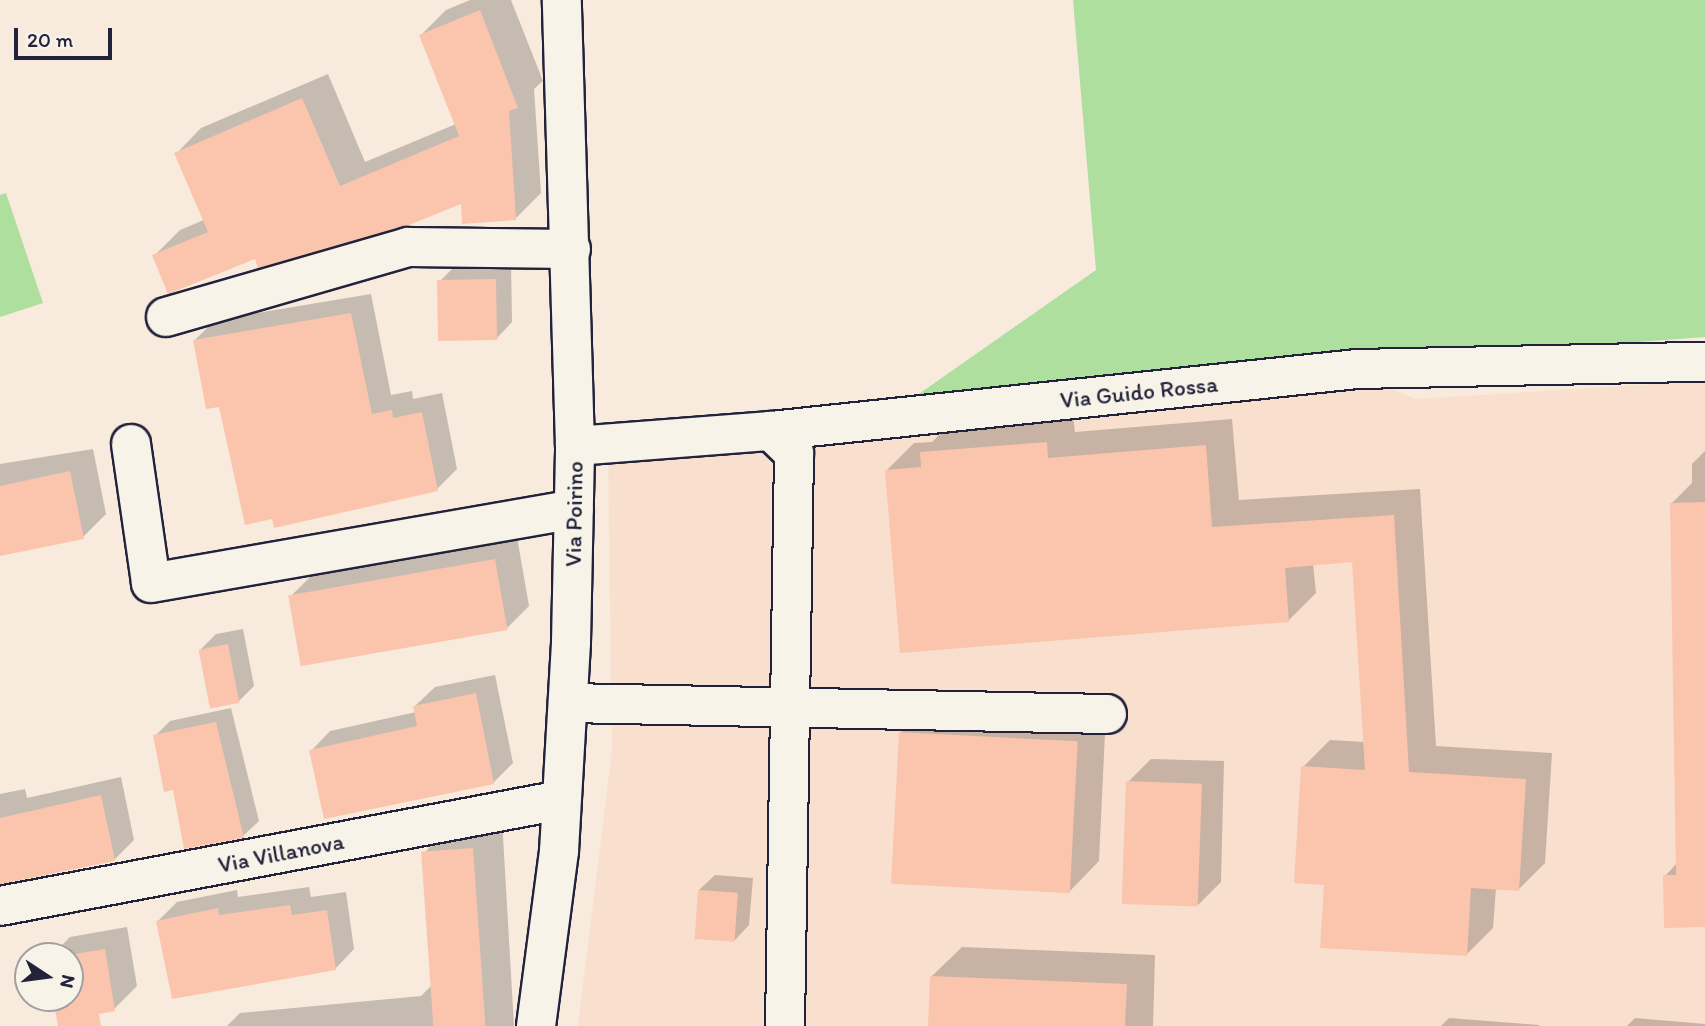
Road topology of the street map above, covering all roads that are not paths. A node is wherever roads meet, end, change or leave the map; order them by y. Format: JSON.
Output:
{"nodes":[{"id":1,"x":562,"y":0,"type":"edge"},
{"id":2,"x":571,"y":249,"type":"junction"},
{"id":3,"x":166,"y":317,"type":"dead end"},
{"id":4,"x":1705,"y":362,"type":"edge"},
{"id":5,"x":771,"y":431,"type":"junction"},
{"id":6,"x":131,"y":443,"type":"dead end"},
{"id":7,"x":575,"y":446,"type":"junction"},
{"id":8,"x":574,"y":509,"type":"junction"},
{"id":9,"x":568,"y":703,"type":"junction"},
{"id":10,"x":787,"y":707,"type":"junction"},
{"id":11,"x":1107,"y":714,"type":"dead end"},
{"id":12,"x":561,"y":800,"type":"junction"},
{"id":13,"x":0,"y":906,"type":"edge"},
{"id":14,"x":536,"y":1026,"type":"edge"},
{"id":15,"x":785,"y":1026,"type":"edge"}],
"edges":[{"from":1,"to":2,"type":"street","name":"Via Poirino"},
{"from":2,"to":3,"type":"street"},
{"from":2,"to":7,"type":"street","name":"Via Poirino"},
{"from":4,"to":5,"type":"street","name":"Via Guido Rossa"},
{"from":5,"to":7,"type":"street","name":"Via Guido Rossa"},
{"from":5,"to":10,"type":"street"},
{"from":6,"to":8,"type":"street"},
{"from":7,"to":8,"type":"street","name":"Via Poirino"},
{"from":8,"to":9,"type":"street","name":"Via Poirino"},
{"from":9,"to":10,"type":"street"},
{"from":9,"to":12,"type":"street","name":"Via Poirino"},
{"from":10,"to":11,"type":"street"},
{"from":10,"to":15,"type":"street"},
{"from":12,"to":13,"type":"street","name":"Via Villanova"},
{"from":12,"to":14,"type":"street","name":"Via Poirino"}]}
